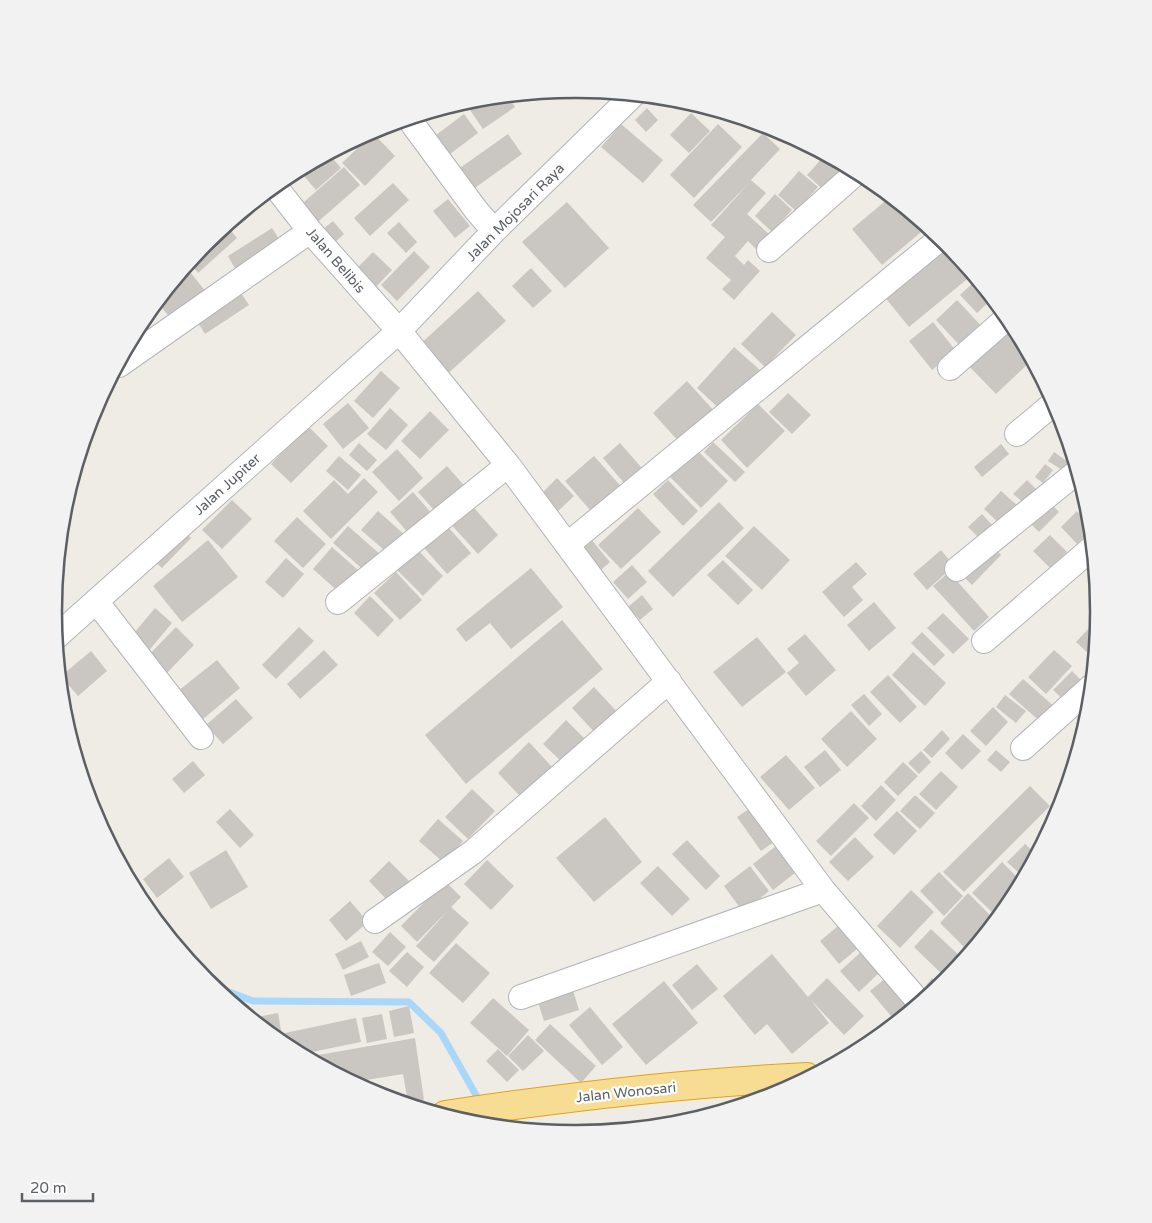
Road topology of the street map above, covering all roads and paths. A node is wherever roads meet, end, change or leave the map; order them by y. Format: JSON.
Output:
{"nodes":[{"id":1,"x":627,"y":101,"type":"edge"},
{"id":2,"x":413,"y":124,"type":"edge"},
{"id":3,"x":850,"y":178,"type":"edge"},
{"id":4,"x":280,"y":192,"type":"edge"},
{"id":5,"x":310,"y":231,"type":"junction"},
{"id":6,"x":494,"y":231,"type":"junction"},
{"id":7,"x":934,"y":243,"type":"edge"},
{"id":8,"x":769,"y":250,"type":"dead end"},
{"id":9,"x":1001,"y":323,"type":"edge"},
{"id":10,"x":399,"y":331,"type":"junction"},
{"id":11,"x":130,"y":358,"type":"edge"},
{"id":12,"x":950,"y":368,"type":"dead end"},
{"id":13,"x":1047,"y":409,"type":"edge"},
{"id":14,"x":1017,"y":434,"type":"dead end"},
{"id":15,"x":508,"y":465,"type":"junction"},
{"id":16,"x":1071,"y":477,"type":"edge"},
{"id":17,"x":567,"y":545,"type":"junction"},
{"id":18,"x":1086,"y":553,"type":"edge"},
{"id":19,"x":957,"y":569,"type":"dead end"},
{"id":20,"x":96,"y":601,"type":"junction"},
{"id":21,"x":338,"y":602,"type":"dead end"},
{"id":22,"x":63,"y":631,"type":"edge"},
{"id":23,"x":984,"y":641,"type":"dead end"},
{"id":24,"x":668,"y":681,"type":"junction"},
{"id":25,"x":1083,"y":694,"type":"edge"},
{"id":26,"x":201,"y":737,"type":"dead end"},
{"id":27,"x":1023,"y":748,"type":"dead end"},
{"id":28,"x":823,"y":890,"type":"junction"},
{"id":29,"x":375,"y":920,"type":"dead end"},
{"id":30,"x":521,"y":997,"type":"dead end"},
{"id":31,"x":915,"y":998,"type":"edge"},
{"id":32,"x":790,"y":1078,"type":"edge"},
{"id":33,"x":463,"y":1112,"type":"edge"}],
"edges":[{"from":1,"to":6,"type":"street","name":"Jalan Mojosari Raya"},
{"from":2,"to":6,"type":"street"},
{"from":3,"to":8,"type":"street"},
{"from":4,"to":5,"type":"street","name":"Jalan Belibis"},
{"from":5,"to":10,"type":"street","name":"Jalan Belibis"},
{"from":5,"to":11,"type":"street"},
{"from":6,"to":10,"type":"street","name":"Jalan Mojosari Raya"},
{"from":7,"to":17,"type":"street"},
{"from":9,"to":12,"type":"street"},
{"from":10,"to":15,"type":"street","name":"Jalan Belibis"},
{"from":10,"to":20,"type":"street","name":"Jalan Jupiter"},
{"from":13,"to":14,"type":"street"},
{"from":15,"to":17,"type":"street","name":"Jalan Belibis"},
{"from":15,"to":21,"type":"street"},
{"from":16,"to":19,"type":"street"},
{"from":17,"to":24,"type":"street","name":"Jalan Belibis"},
{"from":18,"to":23,"type":"street"},
{"from":20,"to":22,"type":"street","name":"Jalan Jupiter"},
{"from":20,"to":26,"type":"street"},
{"from":24,"to":28,"type":"street","name":"Jalan Belibis"},
{"from":24,"to":29,"type":"street"},
{"from":25,"to":27,"type":"street"},
{"from":28,"to":30,"type":"street"},
{"from":28,"to":31,"type":"street","name":"Jalan Belibis"},
{"from":32,"to":33,"type":"highway","name":"Jalan Wonosari"}]}
